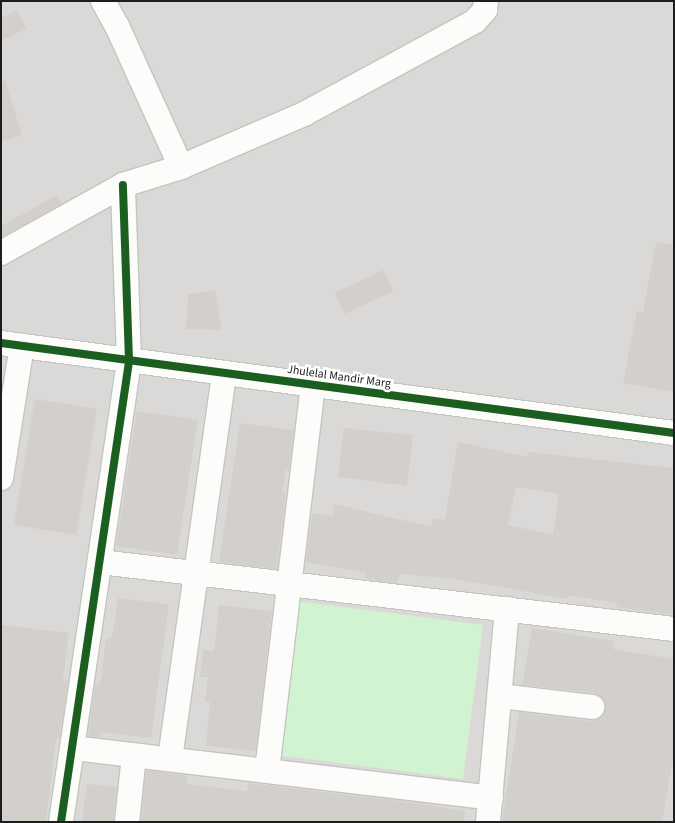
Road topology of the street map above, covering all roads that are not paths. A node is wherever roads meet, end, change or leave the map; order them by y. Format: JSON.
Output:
{"nodes":[{"id":1,"x":102,"y":1,"type":"edge"},
{"id":2,"x":486,"y":1,"type":"edge"},
{"id":3,"x":181,"y":166,"type":"junction"},
{"id":4,"x":122,"y":186,"type":"junction"},
{"id":5,"x":1,"y":253,"type":"edge"},
{"id":6,"x":12,"y":344,"type":"edge"},
{"id":7,"x":129,"y":360,"type":"junction"},
{"id":8,"x":224,"y":373,"type":"junction"},
{"id":9,"x":313,"y":385,"type":"junction"},
{"id":10,"x":674,"y":433,"type":"edge"},
{"id":11,"x":1,"y":478,"type":"edge"},
{"id":12,"x":100,"y":562,"type":"junction"},
{"id":13,"x":196,"y":573,"type":"junction"},
{"id":14,"x":288,"y":584,"type":"junction"},
{"id":15,"x":507,"y":609,"type":"junction"},
{"id":16,"x":674,"y":629,"type":"edge"},
{"id":17,"x":500,"y":696,"type":"junction"},
{"id":18,"x":592,"y":708,"type":"dead end"},
{"id":19,"x":74,"y":748,"type":"junction"},
{"id":20,"x":134,"y":755,"type":"junction"},
{"id":21,"x":170,"y":759,"type":"junction"},
{"id":22,"x":267,"y":771,"type":"junction"},
{"id":23,"x":491,"y":798,"type":"junction"},
{"id":24,"x":61,"y":822,"type":"edge"},
{"id":25,"x":127,"y":822,"type":"edge"},
{"id":26,"x":488,"y":822,"type":"edge"}],
"edges":[{"from":1,"to":3,"type":"street"},
{"from":2,"to":3,"type":"street"},
{"from":3,"to":4,"type":"street"},
{"from":4,"to":5,"type":"street"},
{"from":4,"to":7,"type":"street"},
{"from":6,"to":7,"type":"street","name":"Jhulelal Mandir Marg"},
{"from":6,"to":11,"type":"street"},
{"from":7,"to":8,"type":"street","name":"Jhulelal Mandir Marg"},
{"from":7,"to":12,"type":"street"},
{"from":8,"to":9,"type":"street","name":"Jhulelal Mandir Marg"},
{"from":8,"to":13,"type":"street"},
{"from":9,"to":10,"type":"street","name":"Jhulelal Mandir Marg"},
{"from":9,"to":14,"type":"street"},
{"from":12,"to":13,"type":"street"},
{"from":12,"to":19,"type":"street"},
{"from":13,"to":14,"type":"street"},
{"from":13,"to":21,"type":"street"},
{"from":14,"to":15,"type":"street"},
{"from":14,"to":22,"type":"street"},
{"from":15,"to":16,"type":"street"},
{"from":15,"to":17,"type":"street"},
{"from":17,"to":18,"type":"street"},
{"from":17,"to":23,"type":"street"},
{"from":19,"to":20,"type":"street"},
{"from":19,"to":24,"type":"street"},
{"from":20,"to":21,"type":"street"},
{"from":20,"to":25,"type":"street"},
{"from":21,"to":22,"type":"street"},
{"from":22,"to":23,"type":"street"},
{"from":23,"to":26,"type":"street"}]}
